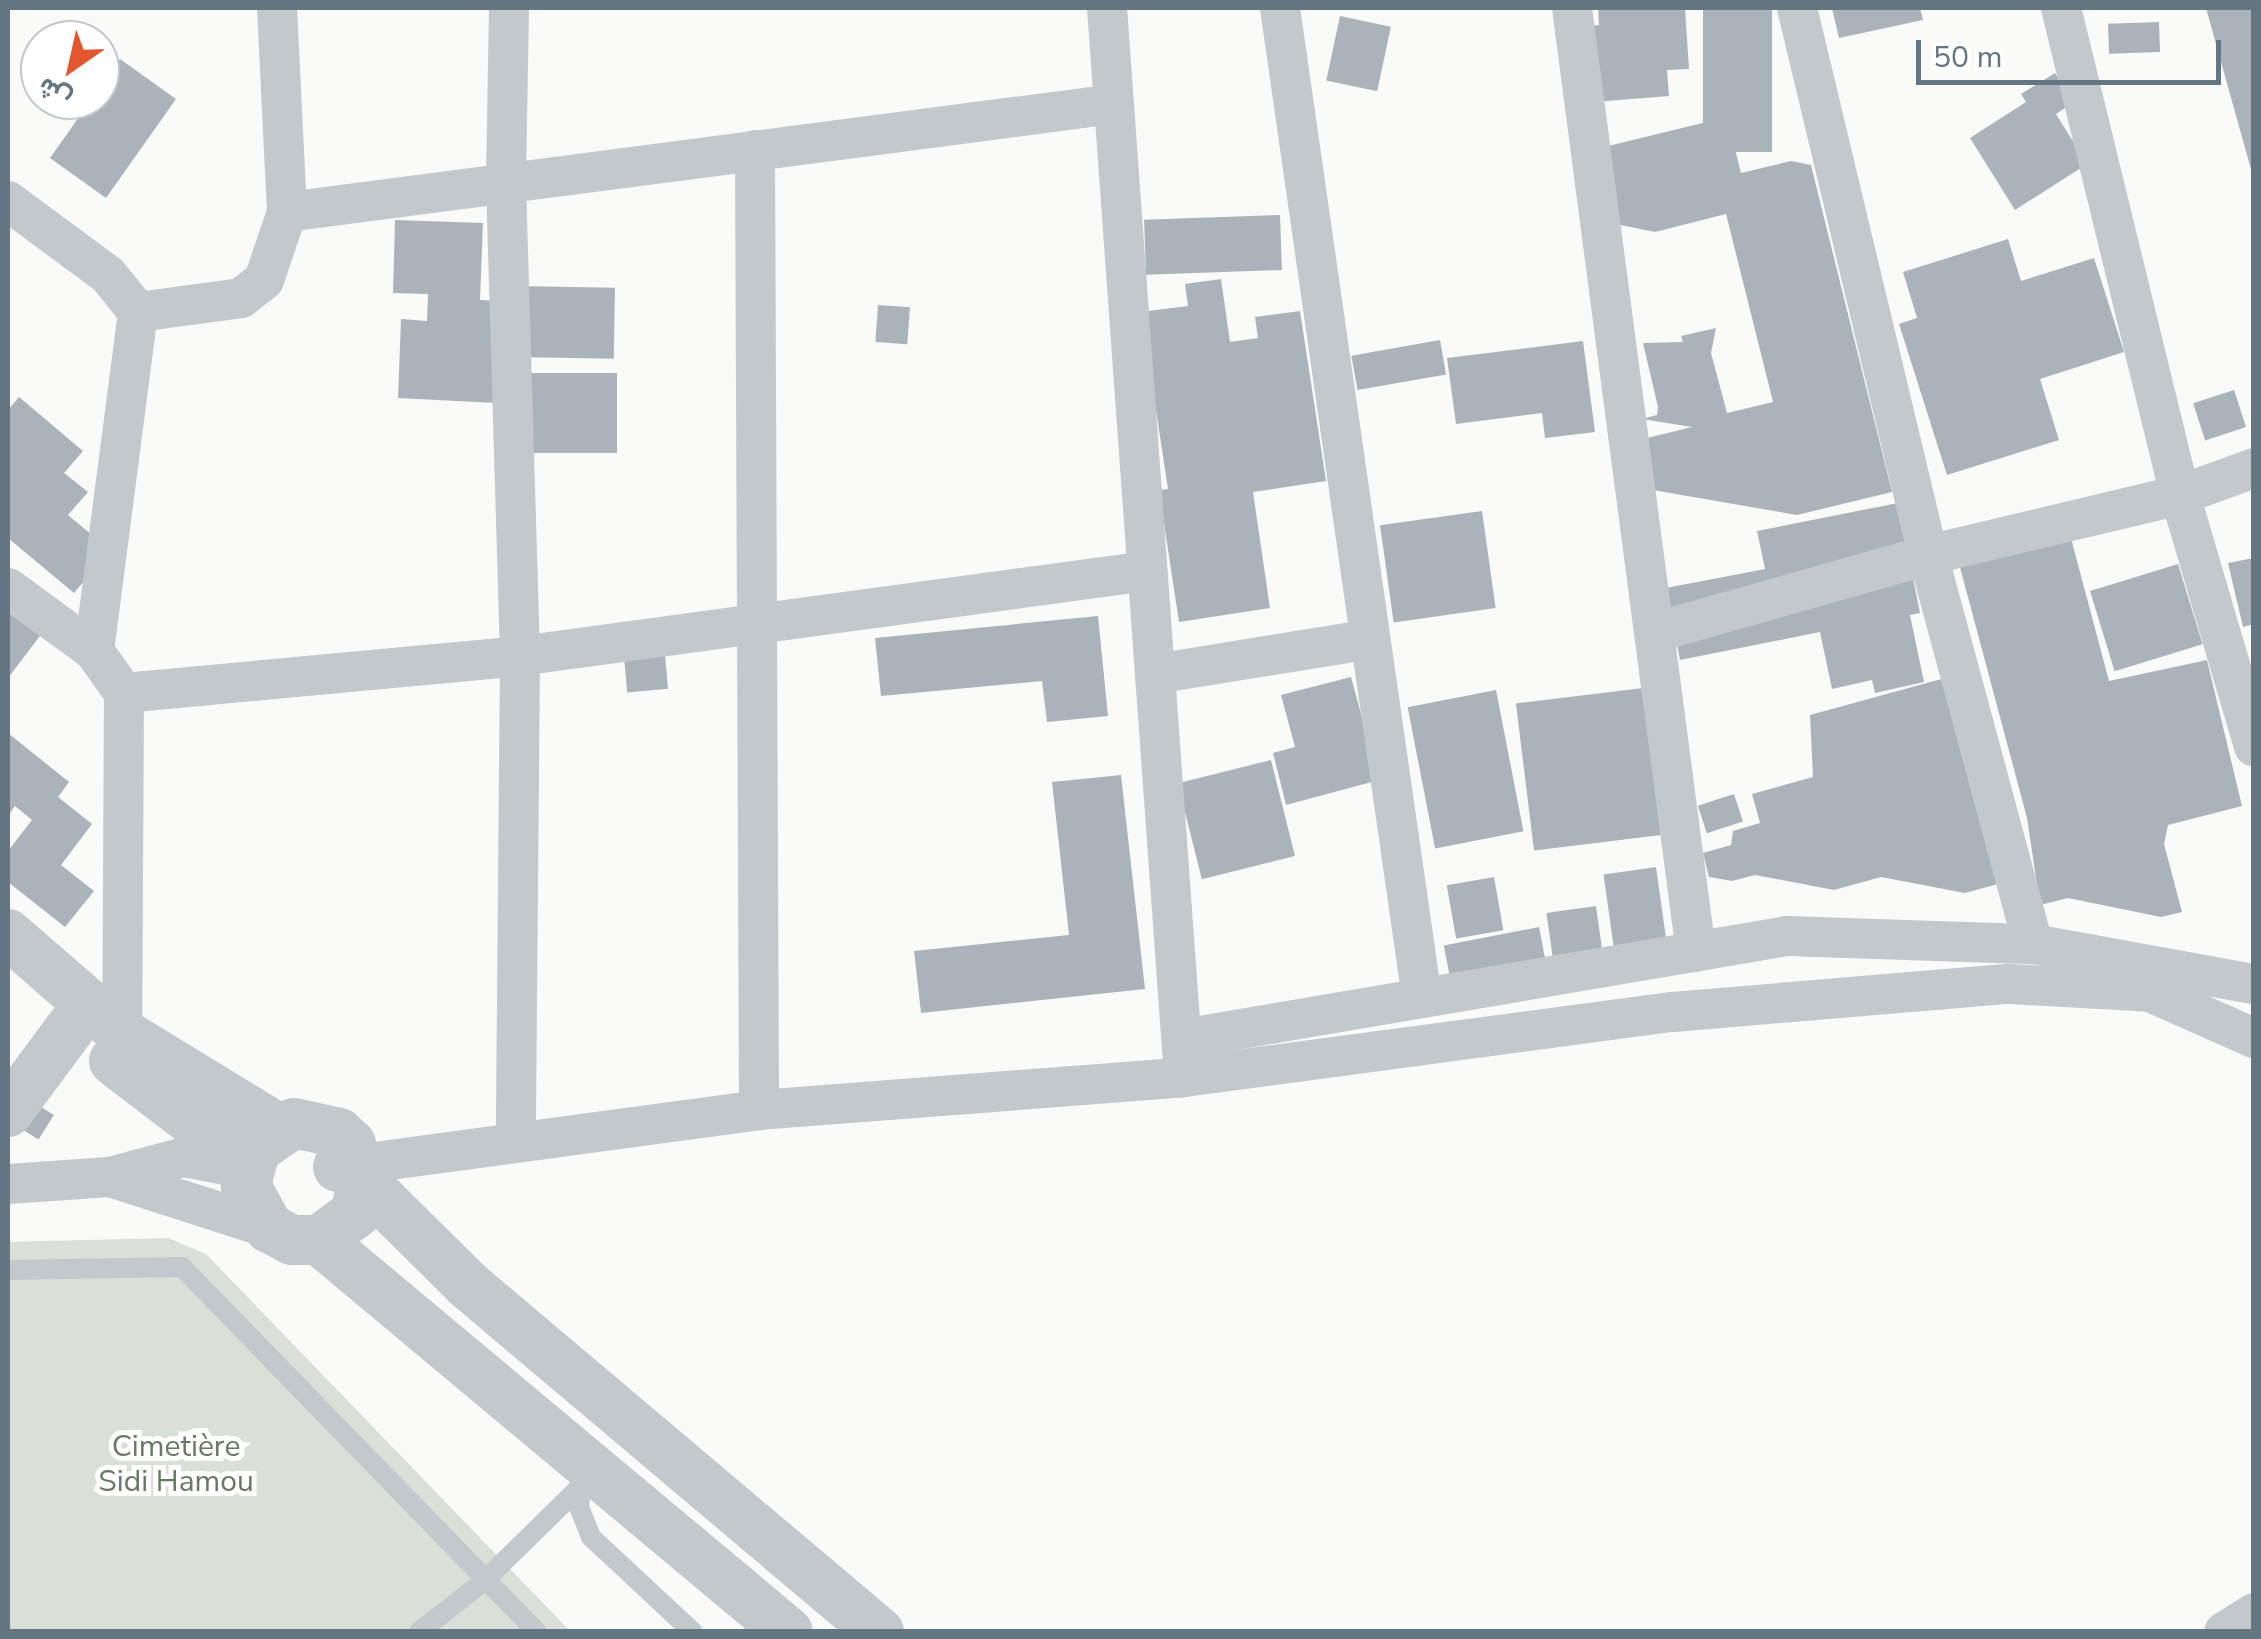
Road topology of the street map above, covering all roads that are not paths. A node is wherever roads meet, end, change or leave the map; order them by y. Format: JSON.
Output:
{"nodes":[{"id":1,"x":277,"y":8,"type":"edge"},
{"id":2,"x":508,"y":8,"type":"edge"},
{"id":3,"x":1107,"y":8,"type":"edge"},
{"id":4,"x":1280,"y":8,"type":"edge"},
{"id":5,"x":1572,"y":8,"type":"edge"},
{"id":6,"x":1797,"y":8,"type":"edge"},
{"id":7,"x":2061,"y":8,"type":"edge"},
{"id":8,"x":1114,"y":104,"type":"junction"},
{"id":9,"x":755,"y":150,"type":"junction"},
{"id":10,"x":506,"y":183,"type":"junction"},
{"id":11,"x":8,"y":201,"type":"edge"},
{"id":12,"x":286,"y":212,"type":"junction"},
{"id":13,"x":138,"y":312,"type":"junction"},
{"id":14,"x":2254,"y":468,"type":"edge"},
{"id":15,"x":2180,"y":495,"type":"junction"},
{"id":16,"x":1928,"y":555,"type":"junction"},
{"id":17,"x":1148,"y":571,"type":"junction"},
{"id":18,"x":8,"y":588,"type":"edge"},
{"id":19,"x":756,"y":622,"type":"junction"},
{"id":20,"x":1656,"y":632,"type":"junction"},
{"id":21,"x":1370,"y":640,"type":"junction"},
{"id":22,"x":94,"y":652,"type":"junction"},
{"id":23,"x":520,"y":656,"type":"junction"},
{"id":24,"x":1155,"y":674,"type":"junction"},
{"id":25,"x":124,"y":693,"type":"junction"},
{"id":26,"x":2254,"y":746,"type":"edge"},
{"id":27,"x":8,"y":934,"type":"edge"},
{"id":28,"x":2034,"y":944,"type":"junction"},
{"id":29,"x":1696,"y":952,"type":"junction"},
{"id":30,"x":8,"y":978,"type":"edge"},
{"id":31,"x":2254,"y":984,"type":"edge"},
{"id":32,"x":1422,"y":998,"type":"junction"},
{"id":33,"x":71,"y":1027,"type":"junction"},
{"id":34,"x":122,"y":1032,"type":"junction"},
{"id":35,"x":2254,"y":1038,"type":"edge"},
{"id":36,"x":1183,"y":1058,"type":"junction"},
{"id":37,"x":759,"y":1110,"type":"junction"},
{"id":38,"x":8,"y":1112,"type":"edge"},
{"id":39,"x":516,"y":1138,"type":"junction"},
{"id":40,"x":258,"y":1154,"type":"junction"},
{"id":41,"x":351,"y":1175,"type":"junction"},
{"id":42,"x":110,"y":1177,"type":"junction"},
{"id":43,"x":8,"y":1184,"type":"edge"},
{"id":44,"x":269,"y":1228,"type":"junction"},
{"id":45,"x":318,"y":1240,"type":"junction"},
{"id":46,"x":8,"y":1270,"type":"edge"},
{"id":47,"x":582,"y":1472,"type":"junction"},
{"id":48,"x":486,"y":1580,"type":"junction"},
{"id":49,"x":2254,"y":1612,"type":"edge"},
{"id":50,"x":418,"y":1632,"type":"edge"},
{"id":51,"x":536,"y":1632,"type":"edge"},
{"id":52,"x":693,"y":1632,"type":"edge"},
{"id":53,"x":788,"y":1632,"type":"edge"},
{"id":54,"x":879,"y":1632,"type":"edge"},
{"id":55,"x":2224,"y":1632,"type":"edge"}],
"edges":[{"from":1,"to":12,"type":"street"},
{"from":2,"to":10,"type":"street"},
{"from":3,"to":8,"type":"street"},
{"from":4,"to":21,"type":"street"},
{"from":5,"to":20,"type":"street"},
{"from":6,"to":16,"type":"street"},
{"from":7,"to":15,"type":"street"},
{"from":8,"to":9,"type":"street"},
{"from":8,"to":17,"type":"street"},
{"from":9,"to":10,"type":"street"},
{"from":9,"to":19,"type":"street"},
{"from":10,"to":12,"type":"street"},
{"from":10,"to":23,"type":"street"},
{"from":11,"to":13,"type":"street"},
{"from":12,"to":13,"type":"street"},
{"from":13,"to":22,"type":"street"},
{"from":14,"to":15,"type":"street"},
{"from":15,"to":16,"type":"street"},
{"from":15,"to":26,"type":"street"},
{"from":16,"to":20,"type":"street"},
{"from":16,"to":28,"type":"street"},
{"from":17,"to":19,"type":"street"},
{"from":17,"to":24,"type":"street"},
{"from":18,"to":22,"type":"street"},
{"from":19,"to":23,"type":"street"},
{"from":19,"to":37,"type":"street"},
{"from":20,"to":29,"type":"street"},
{"from":21,"to":24,"type":"street"},
{"from":21,"to":32,"type":"street"},
{"from":22,"to":25,"type":"street"},
{"from":23,"to":25,"type":"street"},
{"from":23,"to":39,"type":"street"},
{"from":24,"to":36,"type":"street"},
{"from":25,"to":34,"type":"street"},
{"from":27,"to":34,"type":"street"},
{"from":28,"to":29,"type":"street"},
{"from":28,"to":31,"type":"street"},
{"from":29,"to":32,"type":"street"},
{"from":30,"to":33,"type":"street"},
{"from":32,"to":36,"type":"street"},
{"from":33,"to":38,"type":"street"},
{"from":33,"to":40,"type":"street"},
{"from":34,"to":40,"type":"street"},
{"from":35,"to":36,"type":"street"},
{"from":36,"to":37,"type":"street"},
{"from":37,"to":39,"type":"street"},
{"from":39,"to":41,"type":"street"},
{"from":40,"to":41,"type":"street"},
{"from":40,"to":42,"type":"street"},
{"from":40,"to":44,"type":"street"},
{"from":41,"to":45,"type":"street"},
{"from":41,"to":54,"type":"street"},
{"from":42,"to":43,"type":"street"},
{"from":42,"to":44,"type":"street"},
{"from":44,"to":45,"type":"street"},
{"from":45,"to":47,"type":"street"},
{"from":46,"to":48,"type":"lane"},
{"from":47,"to":48,"type":"lane"},
{"from":47,"to":52,"type":"lane"},
{"from":47,"to":53,"type":"street"},
{"from":48,"to":50,"type":"lane"},
{"from":48,"to":51,"type":"lane"},
{"from":49,"to":55,"type":"street"}]}
